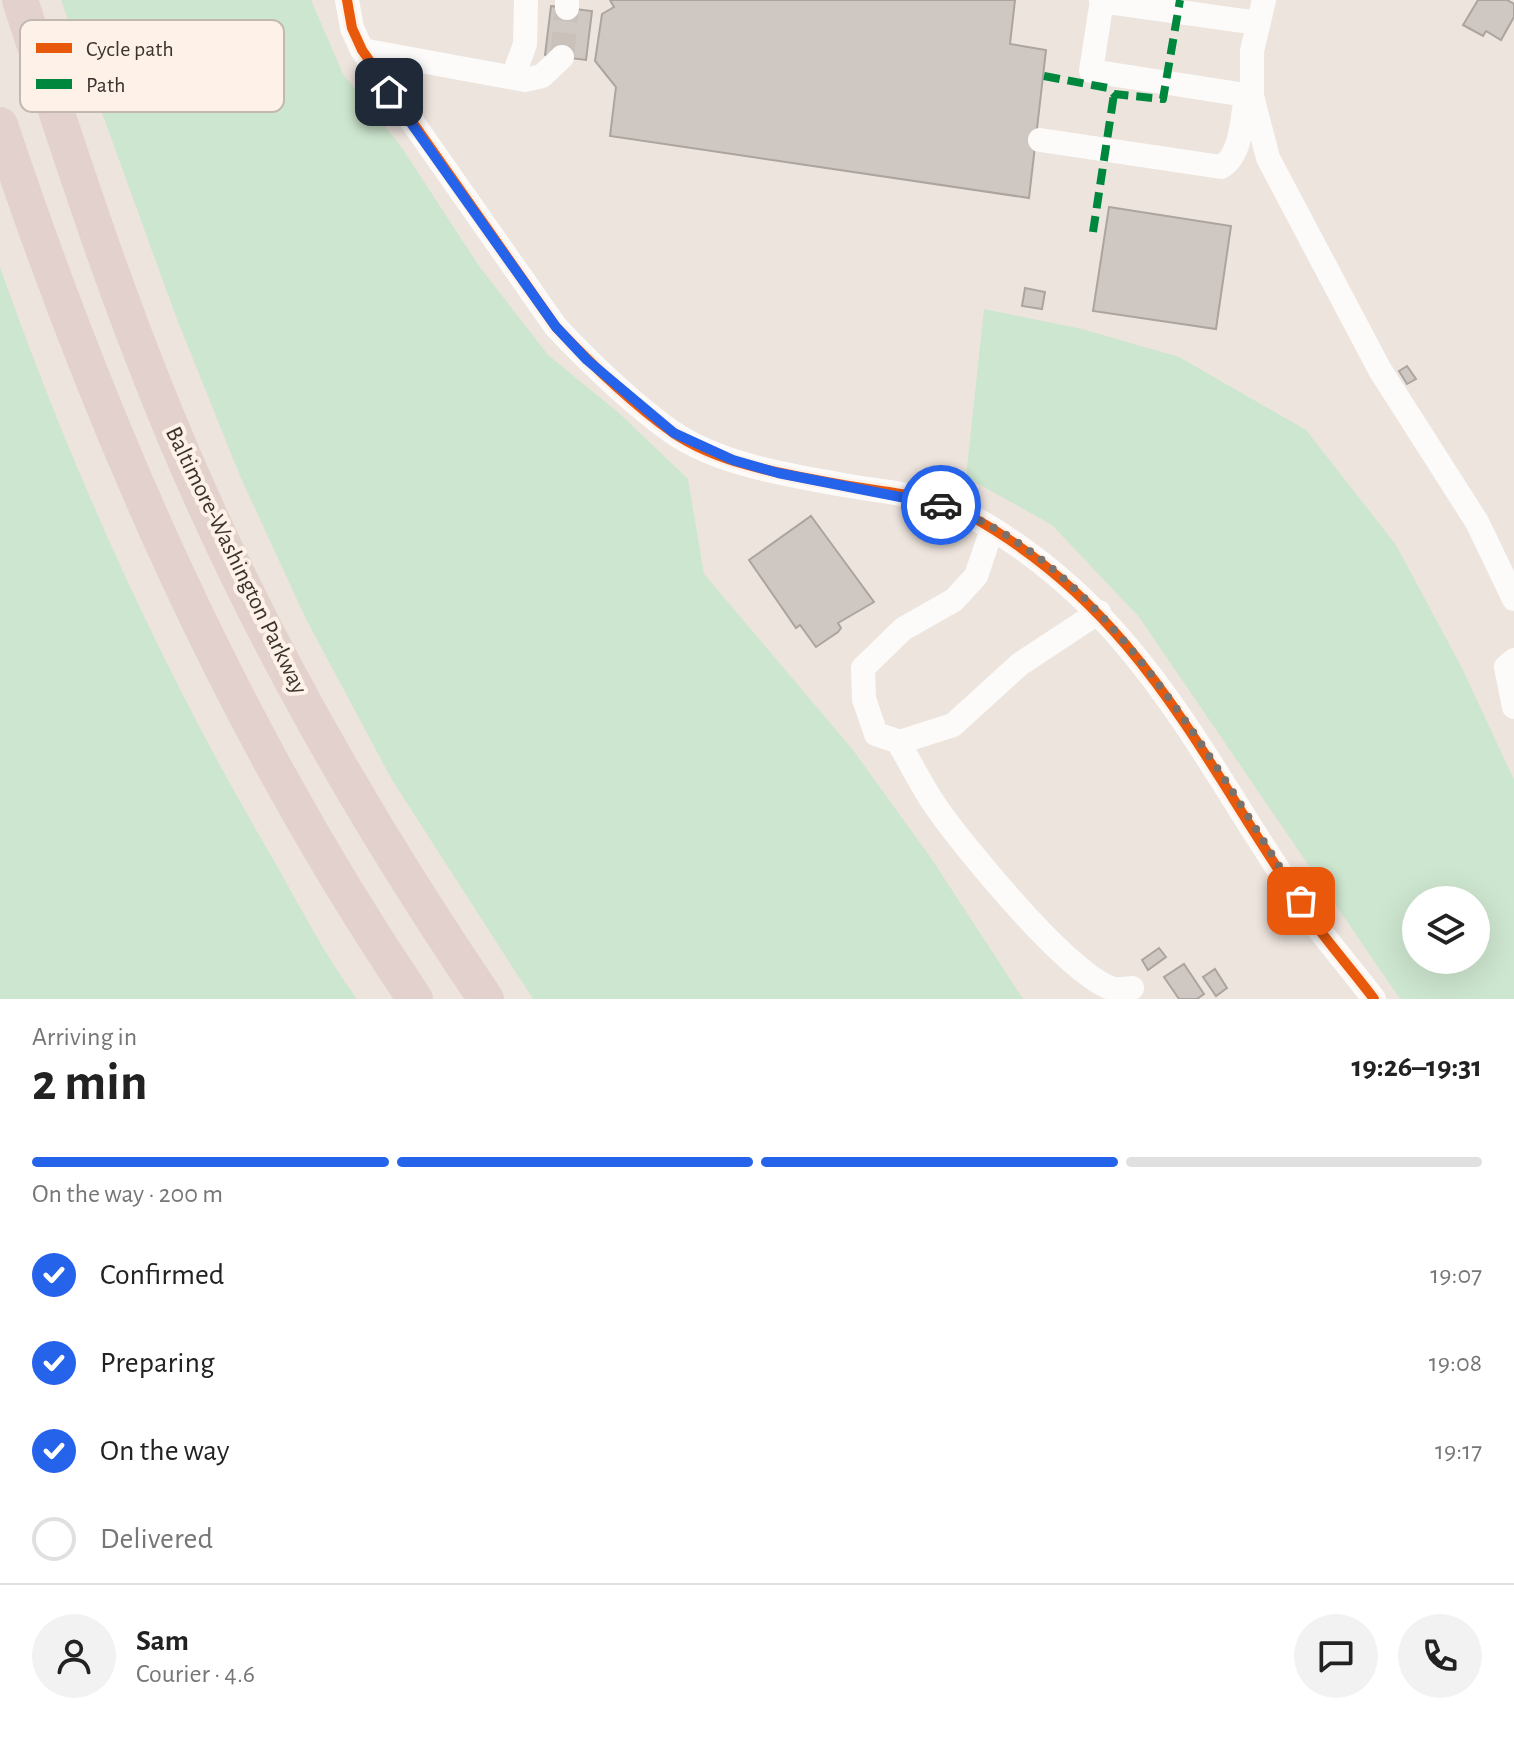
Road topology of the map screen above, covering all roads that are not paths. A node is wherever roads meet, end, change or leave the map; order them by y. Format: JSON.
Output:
{"nodes":[{"id":1,"x":20,"y":0,"type":"edge"},
{"id":2,"x":347,"y":0,"type":"edge"},
{"id":3,"x":526,"y":0,"type":"edge"},
{"id":4,"x":1102,"y":1,"type":"edge"},
{"id":5,"x":1261,"y":12,"type":"edge"},
{"id":6,"x":26,"y":20,"type":"edge"},
{"id":7,"x":362,"y":50,"type":"junction"},
{"id":8,"x":562,"y":57,"type":"dead end"},
{"id":9,"x":513,"y":77,"type":"junction"},
{"id":10,"x":1249,"y":96,"type":"junction"},
{"id":11,"x":56,"y":112,"type":"edge"},
{"id":12,"x":0,"y":125,"type":"edge"},
{"id":13,"x":1040,"y":140,"type":"dead end"},
{"id":14,"x":992,"y":529,"type":"junction"},
{"id":15,"x":1514,"y":599,"type":"edge"},
{"id":16,"x":1099,"y":612,"type":"junction"},
{"id":17,"x":1514,"y":660,"type":"edge"},
{"id":18,"x":1514,"y":707,"type":"edge"},
{"id":19,"x":898,"y":742,"type":"junction"},
{"id":20,"x":1132,"y":988,"type":"dead end"},
{"id":21,"x":415,"y":999,"type":"edge"},
{"id":22,"x":486,"y":999,"type":"edge"},
{"id":23,"x":1374,"y":999,"type":"edge"}],
"edges":[{"from":1,"to":6,"type":"highway","name":"Baltimore-Washington Parkway"},
{"from":2,"to":7,"type":"street"},
{"from":3,"to":9,"type":"street"},
{"from":4,"to":5,"type":"street"},
{"from":4,"to":10,"type":"street"},
{"from":5,"to":10,"type":"street"},
{"from":7,"to":9,"type":"street"},
{"from":7,"to":14,"type":"street"},
{"from":8,"to":9,"type":"street"},
{"from":10,"to":13,"type":"street"},
{"from":10,"to":15,"type":"street"},
{"from":11,"to":22,"type":"highway","name":"Baltimore-Washington Parkway"},
{"from":12,"to":21,"type":"highway"},
{"from":14,"to":16,"type":"street"},
{"from":14,"to":19,"type":"street"},
{"from":16,"to":19,"type":"street"},
{"from":16,"to":23,"type":"street"},
{"from":17,"to":18,"type":"street"},
{"from":19,"to":20,"type":"street"}]}
